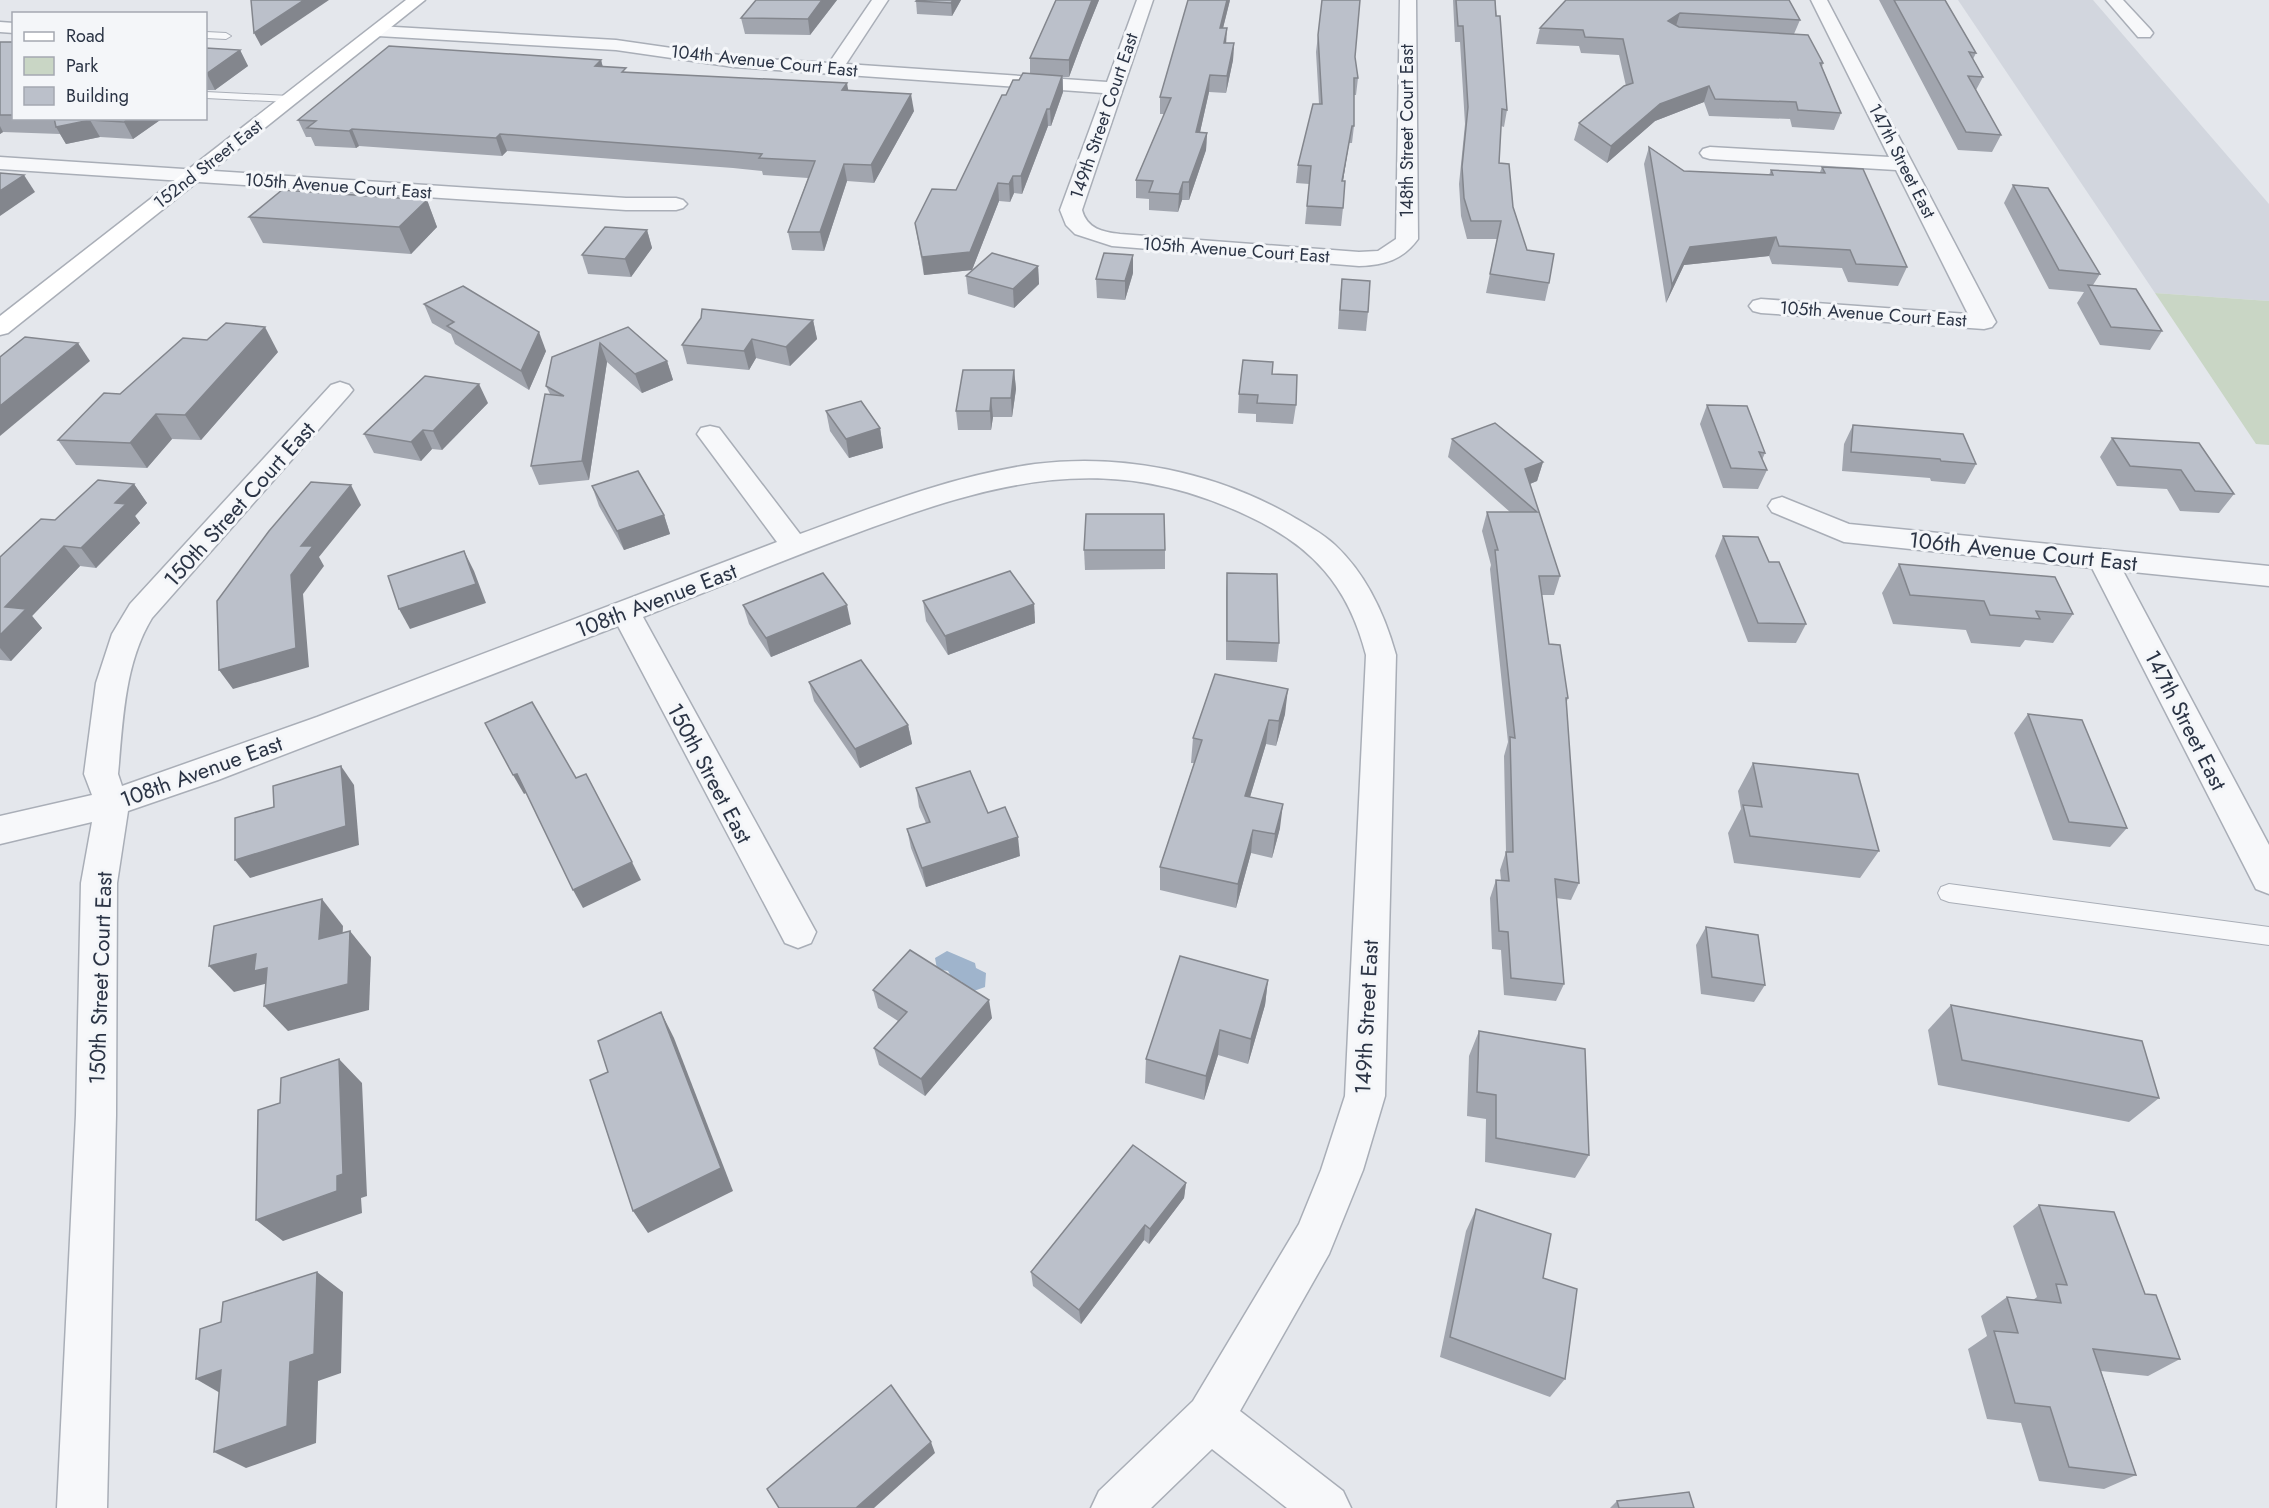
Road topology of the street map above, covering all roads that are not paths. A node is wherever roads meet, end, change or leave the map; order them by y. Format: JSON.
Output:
{"nodes":[{"id":1,"x":417,"y":0,"type":"edge"},
{"id":2,"x":880,"y":0,"type":"edge"},
{"id":3,"x":1145,"y":0,"type":"edge"},
{"id":4,"x":1408,"y":0,"type":"edge"},
{"id":5,"x":1819,"y":0,"type":"edge"},
{"id":6,"x":2114,"y":0,"type":"edge"},
{"id":7,"x":378,"y":31,"type":"junction"},
{"id":8,"x":2144,"y":33,"type":"dead end"},
{"id":9,"x":207,"y":35,"type":"edge"},
{"id":10,"x":226,"y":36,"type":"dead end"},
{"id":11,"x":1819,"y":44,"type":"dead end"},
{"id":12,"x":1843,"y":46,"type":"junction"},
{"id":13,"x":834,"y":69,"type":"junction"},
{"id":14,"x":1114,"y":88,"type":"junction"},
{"id":15,"x":207,"y":95,"type":"edge"},
{"id":16,"x":290,"y":99,"type":"junction"},
{"id":17,"x":1710,"y":153,"type":"dead end"},
{"id":18,"x":0,"y":163,"type":"edge"},
{"id":19,"x":1904,"y":164,"type":"junction"},
{"id":20,"x":191,"y":177,"type":"junction"},
{"id":21,"x":676,"y":204,"type":"dead end"},
{"id":22,"x":1082,"y":230,"type":"joint"},
{"id":23,"x":1391,"y":254,"type":"joint"},
{"id":24,"x":1761,"y":306,"type":"dead end"},
{"id":25,"x":1984,"y":322,"type":"joint"},
{"id":26,"x":0,"y":328,"type":"edge"},
{"id":27,"x":340,"y":390,"type":"dead end"},
{"id":28,"x":710,"y":434,"type":"dead end"},
{"id":29,"x":1782,"y":506,"type":"dead end"},
{"id":30,"x":1315,"y":543,"type":"joint"},
{"id":31,"x":794,"y":545,"type":"junction"},
{"id":32,"x":2103,"y":560,"type":"junction"},
{"id":33,"x":2269,"y":576,"type":"edge"},
{"id":34,"x":625,"y":612,"type":"junction"},
{"id":35,"x":112,"y":804,"type":"junction"},
{"id":36,"x":0,"y":830,"type":"edge"},
{"id":37,"x":2269,"y":879,"type":"edge"},
{"id":38,"x":1949,"y":893,"type":"dead end"},
{"id":39,"x":798,"y":932,"type":"dead end"},
{"id":40,"x":2269,"y":936,"type":"edge"},
{"id":41,"x":1210,"y":1418,"type":"junction"},
{"id":42,"x":82,"y":1508,"type":"edge"},
{"id":43,"x":1116,"y":1508,"type":"edge"},
{"id":44,"x":1326,"y":1508,"type":"edge"}],
"edges":[{"from":1,"to":7,"type":"main road","name":"152nd Street East"},
{"from":2,"to":13,"type":"street"},
{"from":3,"to":14,"type":"street","name":"149th Street Court East"},
{"from":4,"to":23,"type":"street","name":"148th Street Court East"},
{"from":5,"to":12,"type":"street","name":"147th Street East"},
{"from":6,"to":8,"type":"street"},
{"from":7,"to":13,"type":"street","name":"104th Avenue Court East"},
{"from":7,"to":16,"type":"main road","name":"152nd Street East"},
{"from":9,"to":10,"type":"lane"},
{"from":11,"to":12,"type":"street"},
{"from":12,"to":19,"type":"street","name":"147th Street East"},
{"from":13,"to":14,"type":"street","name":"104th Avenue Court East"},
{"from":14,"to":22,"type":"street","name":"149th Street Court East"},
{"from":15,"to":16,"type":"lane"},
{"from":16,"to":20,"type":"main road","name":"152nd Street East"},
{"from":17,"to":19,"type":"street"},
{"from":18,"to":20,"type":"street","name":"105th Avenue Court East"},
{"from":19,"to":25,"type":"street","name":"147th Street East"},
{"from":20,"to":21,"type":"street","name":"105th Avenue Court East"},
{"from":20,"to":26,"type":"main road","name":"152nd Street East"},
{"from":22,"to":23,"type":"street","name":"105th Avenue Court East"},
{"from":24,"to":25,"type":"street","name":"105th Avenue Court East"},
{"from":27,"to":35,"type":"street","name":"150th Street Court East"},
{"from":28,"to":31,"type":"street"},
{"from":29,"to":32,"type":"street","name":"106th Avenue Court East"},
{"from":30,"to":31,"type":"street","name":"108th Avenue East"},
{"from":30,"to":41,"type":"street","name":"149th Street East"},
{"from":31,"to":34,"type":"street","name":"108th Avenue East"},
{"from":32,"to":33,"type":"street","name":"106th Avenue Court East"},
{"from":32,"to":37,"type":"street","name":"147th Street East"},
{"from":34,"to":35,"type":"street","name":"108th Avenue East"},
{"from":34,"to":39,"type":"street","name":"150th Street East"},
{"from":35,"to":36,"type":"street","name":"108th Avenue East"},
{"from":35,"to":42,"type":"street","name":"150th Street Court East"},
{"from":38,"to":40,"type":"lane"},
{"from":41,"to":43,"type":"street","name":"149th Street East"},
{"from":41,"to":44,"type":"street"}]}
